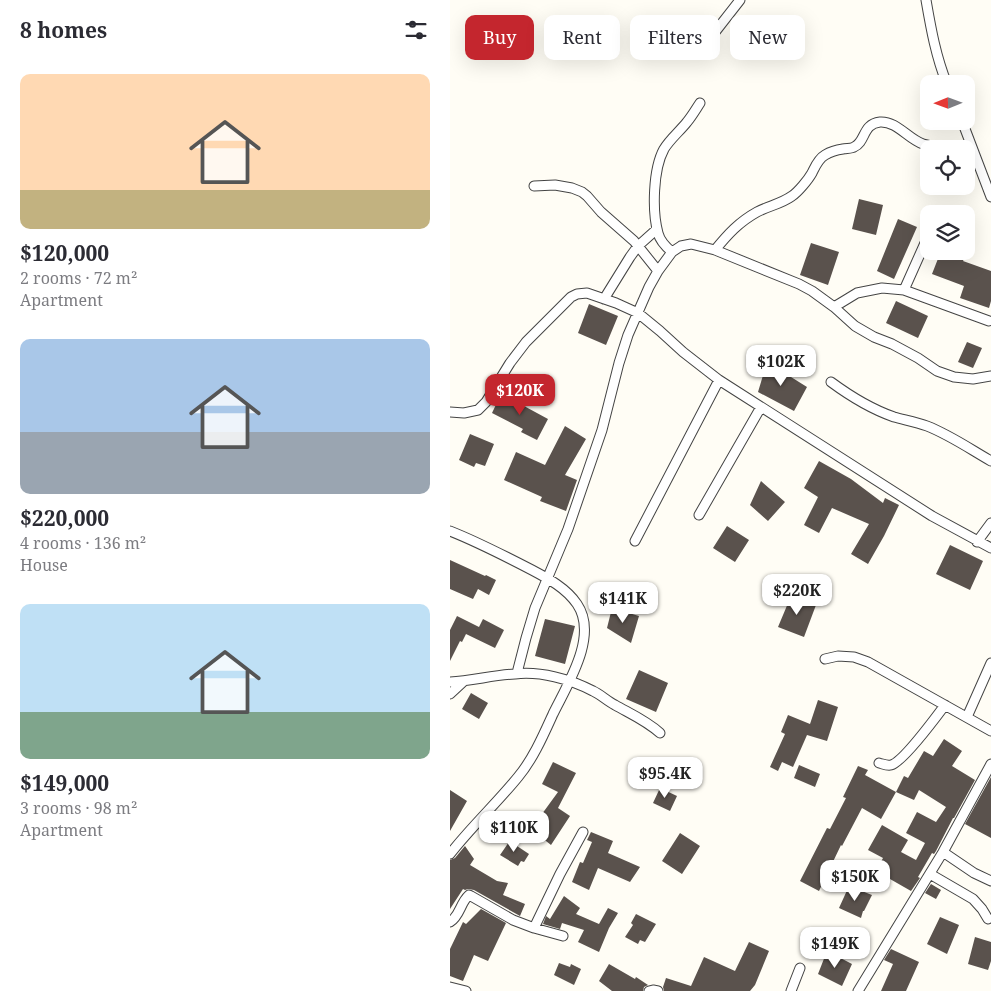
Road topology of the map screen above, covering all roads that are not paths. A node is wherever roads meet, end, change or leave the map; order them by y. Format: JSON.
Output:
{"nodes":[{"id":1,"x":740,"y":0,"type":"edge"},
{"id":2,"x":926,"y":0,"type":"edge"},
{"id":3,"x":720,"y":26,"type":"edge"},
{"id":4,"x":944,"y":75,"type":"edge"},
{"id":5,"x":700,"y":103,"type":"dead end"},
{"id":6,"x":920,"y":143,"type":"edge"},
{"id":7,"x":975,"y":157,"type":"edge"},
{"id":8,"x":534,"y":186,"type":"dead end"},
{"id":9,"x":991,"y":197,"type":"edge"},
{"id":10,"x":657,"y":229,"type":"junction"},
{"id":11,"x":638,"y":246,"type":"junction"},
{"id":12,"x":715,"y":250,"type":"junction"},
{"id":13,"x":672,"y":252,"type":"junction"},
{"id":14,"x":920,"y":254,"type":"edge"},
{"id":15,"x":658,"y":271,"type":"junction"},
{"id":16,"x":904,"y":290,"type":"junction"},
{"id":17,"x":604,"y":298,"type":"junction"},
{"id":18,"x":834,"y":307,"type":"junction"},
{"id":19,"x":638,"y":313,"type":"junction"},
{"id":20,"x":990,"y":322,"type":"dead end"},
{"id":21,"x":991,"y":376,"type":"edge"},
{"id":22,"x":719,"y":380,"type":"junction"},
{"id":23,"x":831,"y":382,"type":"dead end"},
{"id":24,"x":760,"y":408,"type":"junction"},
{"id":25,"x":450,"y":412,"type":"edge"},
{"id":26,"x":991,"y":461,"type":"edge"},
{"id":27,"x":699,"y":515,"type":"dead end"},
{"id":28,"x":991,"y":523,"type":"edge"},
{"id":29,"x":450,"y":531,"type":"edge"},
{"id":30,"x":635,"y":541,"type":"dead end"},
{"id":31,"x":977,"y":542,"type":"junction"},
{"id":32,"x":991,"y":548,"type":"edge"},
{"id":33,"x":548,"y":578,"type":"junction"},
{"id":34,"x":825,"y":659,"type":"dead end"},
{"id":35,"x":991,"y":663,"type":"edge"},
{"id":36,"x":517,"y":673,"type":"junction"},
{"id":37,"x":464,"y":681,"type":"junction"},
{"id":38,"x":570,"y":681,"type":"junction"},
{"id":39,"x":450,"y":682,"type":"edge"},
{"id":40,"x":450,"y":694,"type":"edge"},
{"id":41,"x":944,"y":705,"type":"junction"},
{"id":42,"x":967,"y":717,"type":"junction"},
{"id":43,"x":991,"y":731,"type":"edge"},
{"id":44,"x":660,"y":733,"type":"dead end"},
{"id":45,"x":879,"y":764,"type":"dead end"},
{"id":46,"x":991,"y":764,"type":"edge"},
{"id":47,"x":583,"y":832,"type":"dead end"},
{"id":48,"x":942,"y":852,"type":"junction"},
{"id":49,"x":450,"y":854,"type":"edge"},
{"id":50,"x":930,"y":874,"type":"junction"},
{"id":51,"x":991,"y":881,"type":"edge"},
{"id":52,"x":988,"y":919,"type":"dead end"},
{"id":53,"x":450,"y":922,"type":"edge"},
{"id":54,"x":534,"y":928,"type":"junction"},
{"id":55,"x":563,"y":936,"type":"dead end"},
{"id":56,"x":800,"y":968,"type":"dead end"},
{"id":57,"x":450,"y":987,"type":"edge"},
{"id":58,"x":466,"y":991,"type":"edge"},
{"id":59,"x":649,"y":991,"type":"edge"},
{"id":60,"x":658,"y":991,"type":"edge"},
{"id":61,"x":791,"y":991,"type":"edge"},
{"id":62,"x":858,"y":991,"type":"edge"}],
"edges":[{"from":1,"to":3,"type":"street"},
{"from":2,"to":4,"type":"street"},
{"from":5,"to":10,"type":"street"},
{"from":6,"to":12,"type":"street"},
{"from":7,"to":9,"type":"street"},
{"from":8,"to":11,"type":"street"},
{"from":10,"to":11,"type":"street"},
{"from":10,"to":13,"type":"street"},
{"from":11,"to":15,"type":"street"},
{"from":11,"to":17,"type":"street"},
{"from":12,"to":13,"type":"street"},
{"from":12,"to":18,"type":"street"},
{"from":13,"to":15,"type":"street"},
{"from":14,"to":16,"type":"street"},
{"from":15,"to":19,"type":"street"},
{"from":16,"to":18,"type":"street"},
{"from":16,"to":20,"type":"street"},
{"from":17,"to":19,"type":"street"},
{"from":17,"to":25,"type":"street"},
{"from":18,"to":21,"type":"street"},
{"from":19,"to":22,"type":"street"},
{"from":19,"to":33,"type":"street"},
{"from":22,"to":24,"type":"street"},
{"from":22,"to":30,"type":"street"},
{"from":23,"to":26,"type":"street"},
{"from":24,"to":27,"type":"street"},
{"from":24,"to":31,"type":"street"},
{"from":28,"to":31,"type":"street"},
{"from":29,"to":33,"type":"street"},
{"from":31,"to":32,"type":"street"},
{"from":33,"to":36,"type":"street"},
{"from":33,"to":38,"type":"street"},
{"from":34,"to":41,"type":"street"},
{"from":35,"to":42,"type":"street"},
{"from":36,"to":37,"type":"street"},
{"from":36,"to":38,"type":"street"},
{"from":37,"to":39,"type":"street"},
{"from":37,"to":40,"type":"street"},
{"from":38,"to":44,"type":"street"},
{"from":38,"to":49,"type":"street"},
{"from":41,"to":42,"type":"street"},
{"from":41,"to":45,"type":"street"},
{"from":42,"to":43,"type":"street"},
{"from":46,"to":48,"type":"street"},
{"from":47,"to":54,"type":"street"},
{"from":48,"to":50,"type":"street"},
{"from":48,"to":51,"type":"street"},
{"from":50,"to":52,"type":"street"},
{"from":50,"to":62,"type":"street"},
{"from":53,"to":54,"type":"street"},
{"from":54,"to":55,"type":"street"},
{"from":56,"to":61,"type":"street"},
{"from":57,"to":58,"type":"street"},
{"from":59,"to":60,"type":"street"}]}
